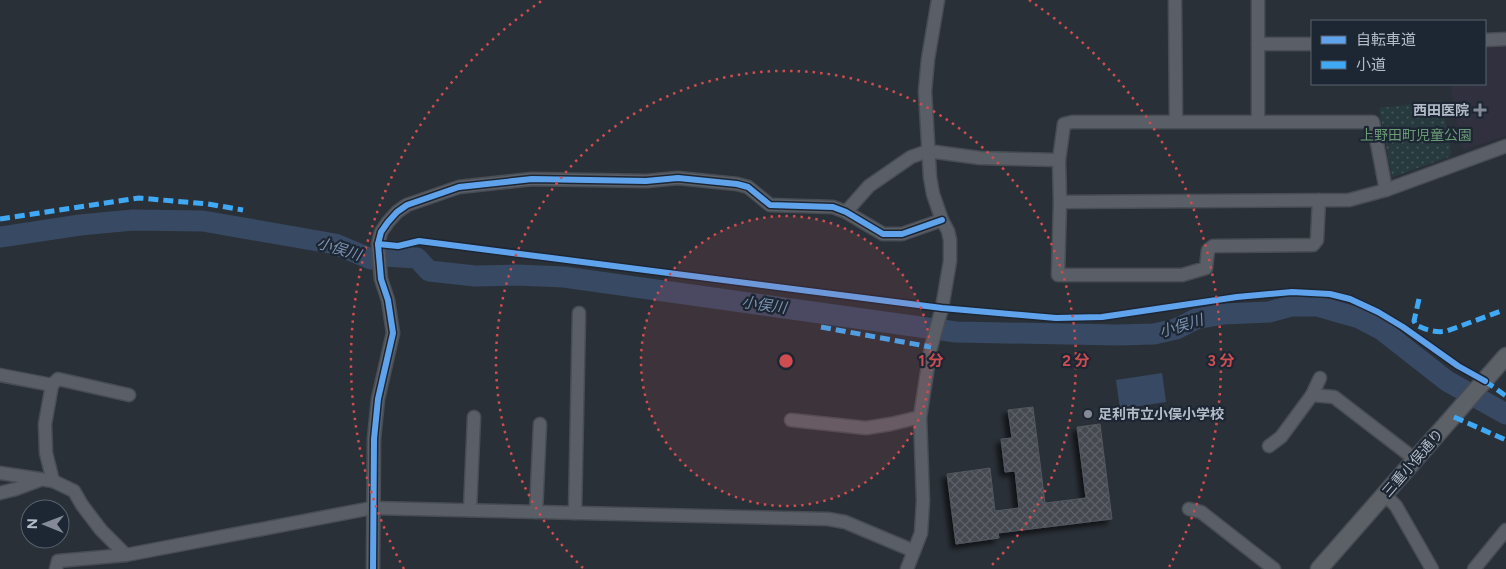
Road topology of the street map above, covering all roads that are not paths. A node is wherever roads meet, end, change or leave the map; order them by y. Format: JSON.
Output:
{"nodes":[{"id":1,"x":938,"y":0,"type":"edge"},
{"id":2,"x":1175,"y":0,"type":"edge"},
{"id":3,"x":1258,"y":0,"type":"edge"},
{"id":4,"x":1506,"y":39,"type":"edge"},
{"id":5,"x":1486,"y":40,"type":"edge"},
{"id":6,"x":1258,"y":44,"type":"junction"},
{"id":7,"x":1311,"y":44,"type":"edge"},
{"id":8,"x":1176,"y":121,"type":"junction"},
{"id":9,"x":1258,"y":121,"type":"junction"},
{"id":10,"x":1506,"y":146,"type":"edge"},
{"id":11,"x":928,"y":151,"type":"junction"},
{"id":12,"x":1059,"y":160,"type":"junction"},
{"id":13,"x":1386,"y":190,"type":"junction"},
{"id":14,"x":1319,"y":200,"type":"junction"},
{"id":15,"x":1060,"y":202,"type":"junction"},
{"id":16,"x":846,"y":212,"type":"junction"},
{"id":17,"x":942,"y":220,"type":"junction"},
{"id":18,"x":579,"y":313,"type":"dead end"},
{"id":19,"x":1506,"y":356,"type":"edge"},
{"id":20,"x":0,"y":375,"type":"edge"},
{"id":21,"x":1320,"y":378,"type":"dead end"},
{"id":22,"x":52,"y":385,"type":"junction"},
{"id":23,"x":129,"y":395,"type":"dead end"},
{"id":24,"x":1312,"y":395,"type":"junction"},
{"id":25,"x":474,"y":417,"type":"dead end"},
{"id":26,"x":920,"y":417,"type":"junction"},
{"id":27,"x":791,"y":420,"type":"dead end"},
{"id":28,"x":540,"y":424,"type":"dead end"},
{"id":29,"x":1269,"y":446,"type":"dead end"},
{"id":30,"x":1416,"y":460,"type":"junction"},
{"id":31,"x":0,"y":473,"type":"edge"},
{"id":32,"x":48,"y":480,"type":"junction"},
{"id":33,"x":0,"y":493,"type":"edge"},
{"id":34,"x":1385,"y":495,"type":"junction"},
{"id":35,"x":372,"y":508,"type":"junction"},
{"id":36,"x":1189,"y":509,"type":"dead end"},
{"id":37,"x":470,"y":510,"type":"junction"},
{"id":38,"x":536,"y":512,"type":"junction"},
{"id":39,"x":575,"y":513,"type":"junction"},
{"id":40,"x":1506,"y":530,"type":"edge"},
{"id":41,"x":914,"y":551,"type":"junction"},
{"id":42,"x":126,"y":555,"type":"junction"},
{"id":43,"x":56,"y":569,"type":"edge"},
{"id":44,"x":373,"y":569,"type":"edge"},
{"id":45,"x":907,"y":569,"type":"edge"},
{"id":46,"x":1274,"y":569,"type":"edge"},
{"id":47,"x":1318,"y":569,"type":"edge"},
{"id":48,"x":1432,"y":569,"type":"edge"},
{"id":49,"x":1474,"y":569,"type":"edge"}],
"edges":[{"from":1,"to":11,"type":"street"},
{"from":2,"to":8,"type":"street"},
{"from":3,"to":6,"type":"street"},
{"from":4,"to":5,"type":"street"},
{"from":6,"to":7,"type":"street"},
{"from":6,"to":9,"type":"street"},
{"from":8,"to":9,"type":"street"},
{"from":8,"to":12,"type":"street"},
{"from":9,"to":13,"type":"street"},
{"from":10,"to":13,"type":"street"},
{"from":11,"to":12,"type":"street"},
{"from":11,"to":16,"type":"street"},
{"from":11,"to":17,"type":"street"},
{"from":12,"to":15,"type":"street"},
{"from":13,"to":14,"type":"street"},
{"from":14,"to":15,"type":"street"},
{"from":14,"to":15,"type":"street"},
{"from":16,"to":17,"type":"street"},
{"from":16,"to":35,"type":"street"},
{"from":17,"to":26,"type":"street"},
{"from":18,"to":39,"type":"street"},
{"from":19,"to":30,"type":"main road","name":"三重小俣通り"},
{"from":20,"to":22,"type":"street"},
{"from":21,"to":24,"type":"street"},
{"from":22,"to":23,"type":"street"},
{"from":22,"to":32,"type":"street"},
{"from":24,"to":29,"type":"street"},
{"from":24,"to":30,"type":"street"},
{"from":25,"to":37,"type":"street"},
{"from":26,"to":27,"type":"street"},
{"from":26,"to":41,"type":"street"},
{"from":28,"to":38,"type":"street"},
{"from":30,"to":34,"type":"main road","name":"三重小俣通り"},
{"from":31,"to":32,"type":"street"},
{"from":32,"to":33,"type":"street"},
{"from":32,"to":42,"type":"street"},
{"from":34,"to":47,"type":"main road","name":"三重小俣通り"},
{"from":34,"to":48,"type":"street"},
{"from":35,"to":37,"type":"street"},
{"from":35,"to":42,"type":"street"},
{"from":35,"to":44,"type":"street"},
{"from":36,"to":46,"type":"street"},
{"from":37,"to":38,"type":"street"},
{"from":38,"to":39,"type":"street"},
{"from":39,"to":41,"type":"street"},
{"from":40,"to":49,"type":"street"},
{"from":41,"to":45,"type":"street"},
{"from":42,"to":43,"type":"street"}]}
